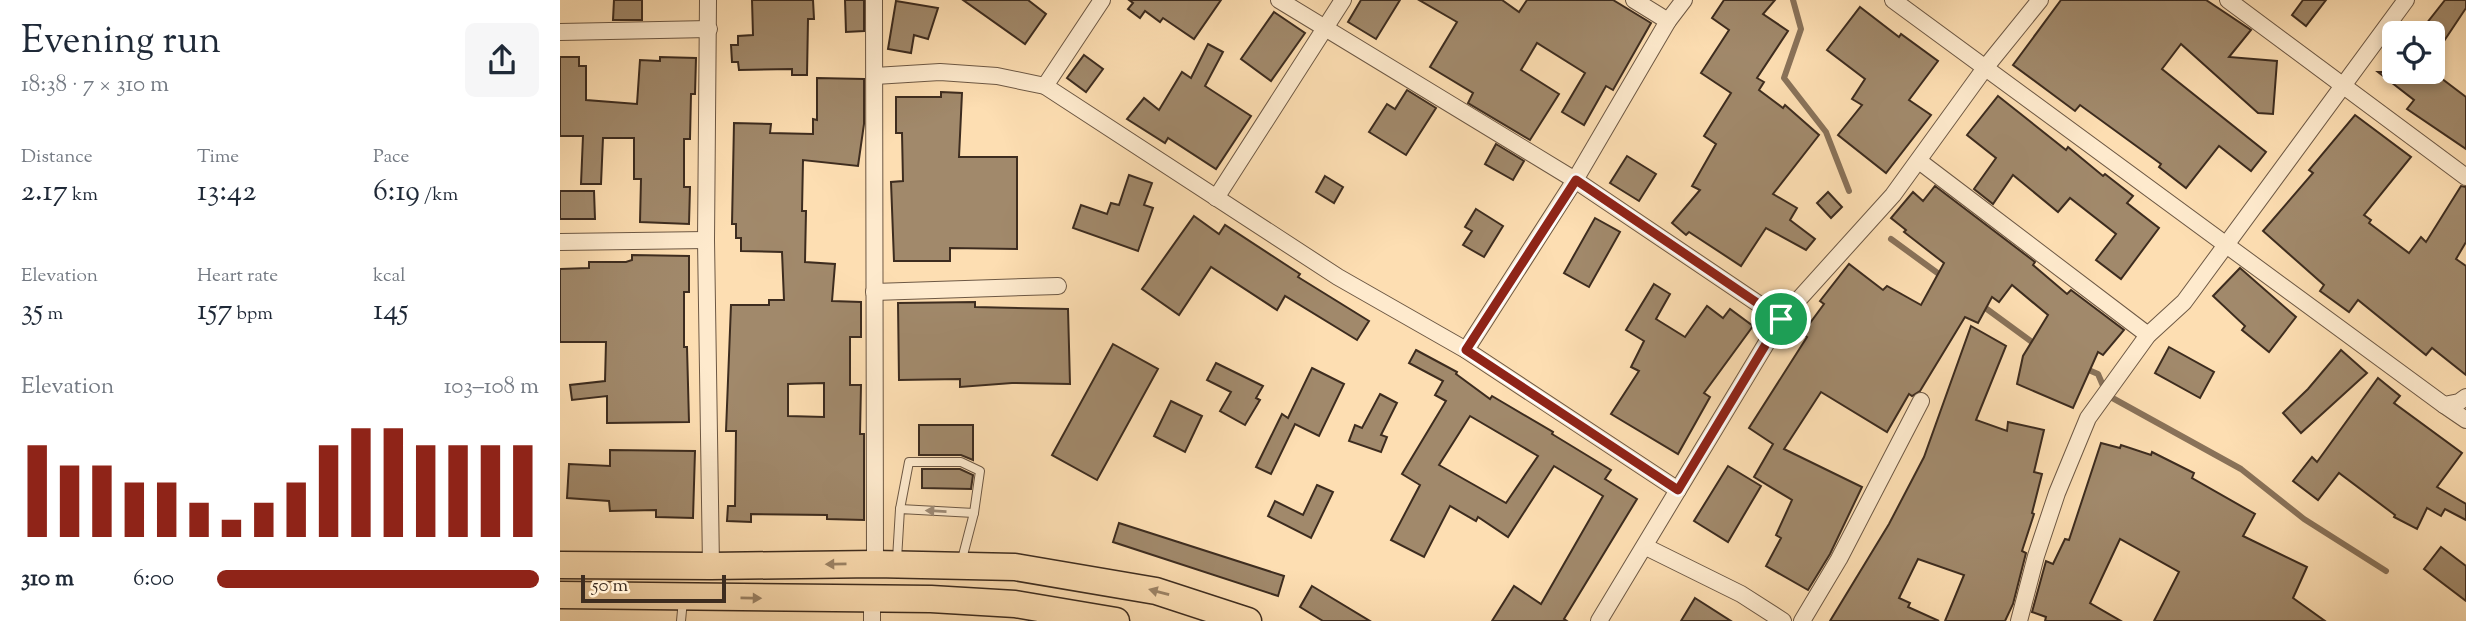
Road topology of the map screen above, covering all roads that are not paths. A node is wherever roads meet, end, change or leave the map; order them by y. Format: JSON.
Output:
{"nodes":[{"id":1,"x":708,"y":0,"type":"edge"},
{"id":2,"x":874,"y":0,"type":"edge"},
{"id":3,"x":1102,"y":0,"type":"edge"},
{"id":4,"x":1279,"y":0,"type":"edge"},
{"id":5,"x":1343,"y":0,"type":"edge"},
{"id":6,"x":1634,"y":0,"type":"edge"},
{"id":7,"x":1684,"y":0,"type":"edge"},
{"id":8,"x":1893,"y":0,"type":"edge"},
{"id":9,"x":2040,"y":0,"type":"edge"},
{"id":10,"x":2228,"y":0,"type":"edge"},
{"id":11,"x":2406,"y":0,"type":"edge"},
{"id":12,"x":1668,"y":21,"type":"junction"},
{"id":13,"x":709,"y":29,"type":"junction"},
{"id":14,"x":1325,"y":29,"type":"junction"},
{"id":15,"x":560,"y":32,"type":"edge"},
{"id":16,"x":1985,"y":68,"type":"junction"},
{"id":17,"x":875,"y":76,"type":"junction"},
{"id":18,"x":1045,"y":86,"type":"junction"},
{"id":19,"x":2342,"y":86,"type":"junction"},
{"id":20,"x":1919,"y":160,"type":"junction"},
{"id":21,"x":2466,"y":177,"type":"edge"},
{"id":22,"x":1576,"y":180,"type":"junction"},
{"id":23,"x":1216,"y":198,"type":"junction"},
{"id":24,"x":706,"y":240,"type":"junction"},
{"id":25,"x":560,"y":242,"type":"edge"},
{"id":26,"x":2225,"y":246,"type":"junction"},
{"id":27,"x":1058,"y":286,"type":"dead end"},
{"id":28,"x":874,"y":292,"type":"junction"},
{"id":29,"x":1781,"y":319,"type":"junction"},
{"id":30,"x":2148,"y":335,"type":"junction"},
{"id":31,"x":1466,"y":350,"type":"junction"},
{"id":32,"x":2466,"y":397,"type":"edge"},
{"id":33,"x":1921,"y":401,"type":"dead end"},
{"id":34,"x":2444,"y":405,"type":"junction"},
{"id":35,"x":2466,"y":420,"type":"edge"},
{"id":36,"x":1678,"y":490,"type":"junction"},
{"id":37,"x":900,"y":509,"type":"junction"},
{"id":38,"x":974,"y":513,"type":"junction"},
{"id":39,"x":1646,"y":547,"type":"junction"},
{"id":40,"x":886,"y":564,"type":"junction"},
{"id":41,"x":560,"y":565,"type":"edge"},
{"id":42,"x":711,"y":566,"type":"junction"},
{"id":43,"x":960,"y":566,"type":"junction"},
{"id":44,"x":560,"y":595,"type":"edge"},
{"id":45,"x":682,"y":609,"type":"edge"},
{"id":46,"x":872,"y":611,"type":"edge"},
{"id":47,"x":1084,"y":618,"type":"edge"},
{"id":48,"x":1116,"y":621,"type":"edge"},
{"id":49,"x":1248,"y":621,"type":"edge"},
{"id":50,"x":1600,"y":621,"type":"edge"},
{"id":51,"x":1783,"y":621,"type":"edge"},
{"id":52,"x":1802,"y":621,"type":"edge"},
{"id":53,"x":2019,"y":621,"type":"edge"}],
"edges":[{"from":1,"to":13,"type":"street"},
{"from":2,"to":17,"type":"street"},
{"from":3,"to":18,"type":"street"},
{"from":4,"to":14,"type":"street"},
{"from":5,"to":14,"type":"street"},
{"from":6,"to":12,"type":"street"},
{"from":7,"to":12,"type":"street"},
{"from":8,"to":16,"type":"street"},
{"from":9,"to":16,"type":"street"},
{"from":10,"to":19,"type":"street"},
{"from":11,"to":19,"type":"street"},
{"from":12,"to":22,"type":"street"},
{"from":13,"to":15,"type":"street"},
{"from":13,"to":24,"type":"street"},
{"from":14,"to":22,"type":"street"},
{"from":14,"to":23,"type":"street"},
{"from":16,"to":20,"type":"street"},
{"from":16,"to":26,"type":"street"},
{"from":17,"to":18,"type":"street"},
{"from":17,"to":28,"type":"street"},
{"from":18,"to":23,"type":"street"},
{"from":19,"to":21,"type":"street"},
{"from":19,"to":26,"type":"street"},
{"from":20,"to":29,"type":"street"},
{"from":20,"to":30,"type":"street"},
{"from":22,"to":29,"type":"street"},
{"from":22,"to":31,"type":"street"},
{"from":23,"to":31,"type":"street"},
{"from":24,"to":25,"type":"street"},
{"from":24,"to":42,"type":"street"},
{"from":26,"to":30,"type":"street"},
{"from":26,"to":34,"type":"street"},
{"from":27,"to":28,"type":"street"},
{"from":28,"to":40,"type":"street"},
{"from":29,"to":36,"type":"street"},
{"from":30,"to":53,"type":"street"},
{"from":31,"to":36,"type":"street"},
{"from":32,"to":34,"type":"street"},
{"from":33,"to":52,"type":"street"},
{"from":34,"to":35,"type":"street"},
{"from":36,"to":39,"type":"street"},
{"from":38,"to":37,"type":"lane","one_way":true},
{"from":37,"to":38,"type":"lane"},
{"from":37,"to":40,"type":"lane"},
{"from":38,"to":43,"type":"lane"},
{"from":39,"to":50,"type":"street"},
{"from":39,"to":51,"type":"street"},
{"from":40,"to":42,"type":"highway","one_way":true},
{"from":40,"to":43,"type":"highway"},
{"from":41,"to":42,"type":"highway"},
{"from":49,"to":43,"type":"highway","one_way":true},
{"from":44,"to":45,"type":"highway"},
{"from":45,"to":46,"type":"highway","one_way":true},
{"from":46,"to":47,"type":"highway"},
{"from":47,"to":48,"type":"highway"}]}
